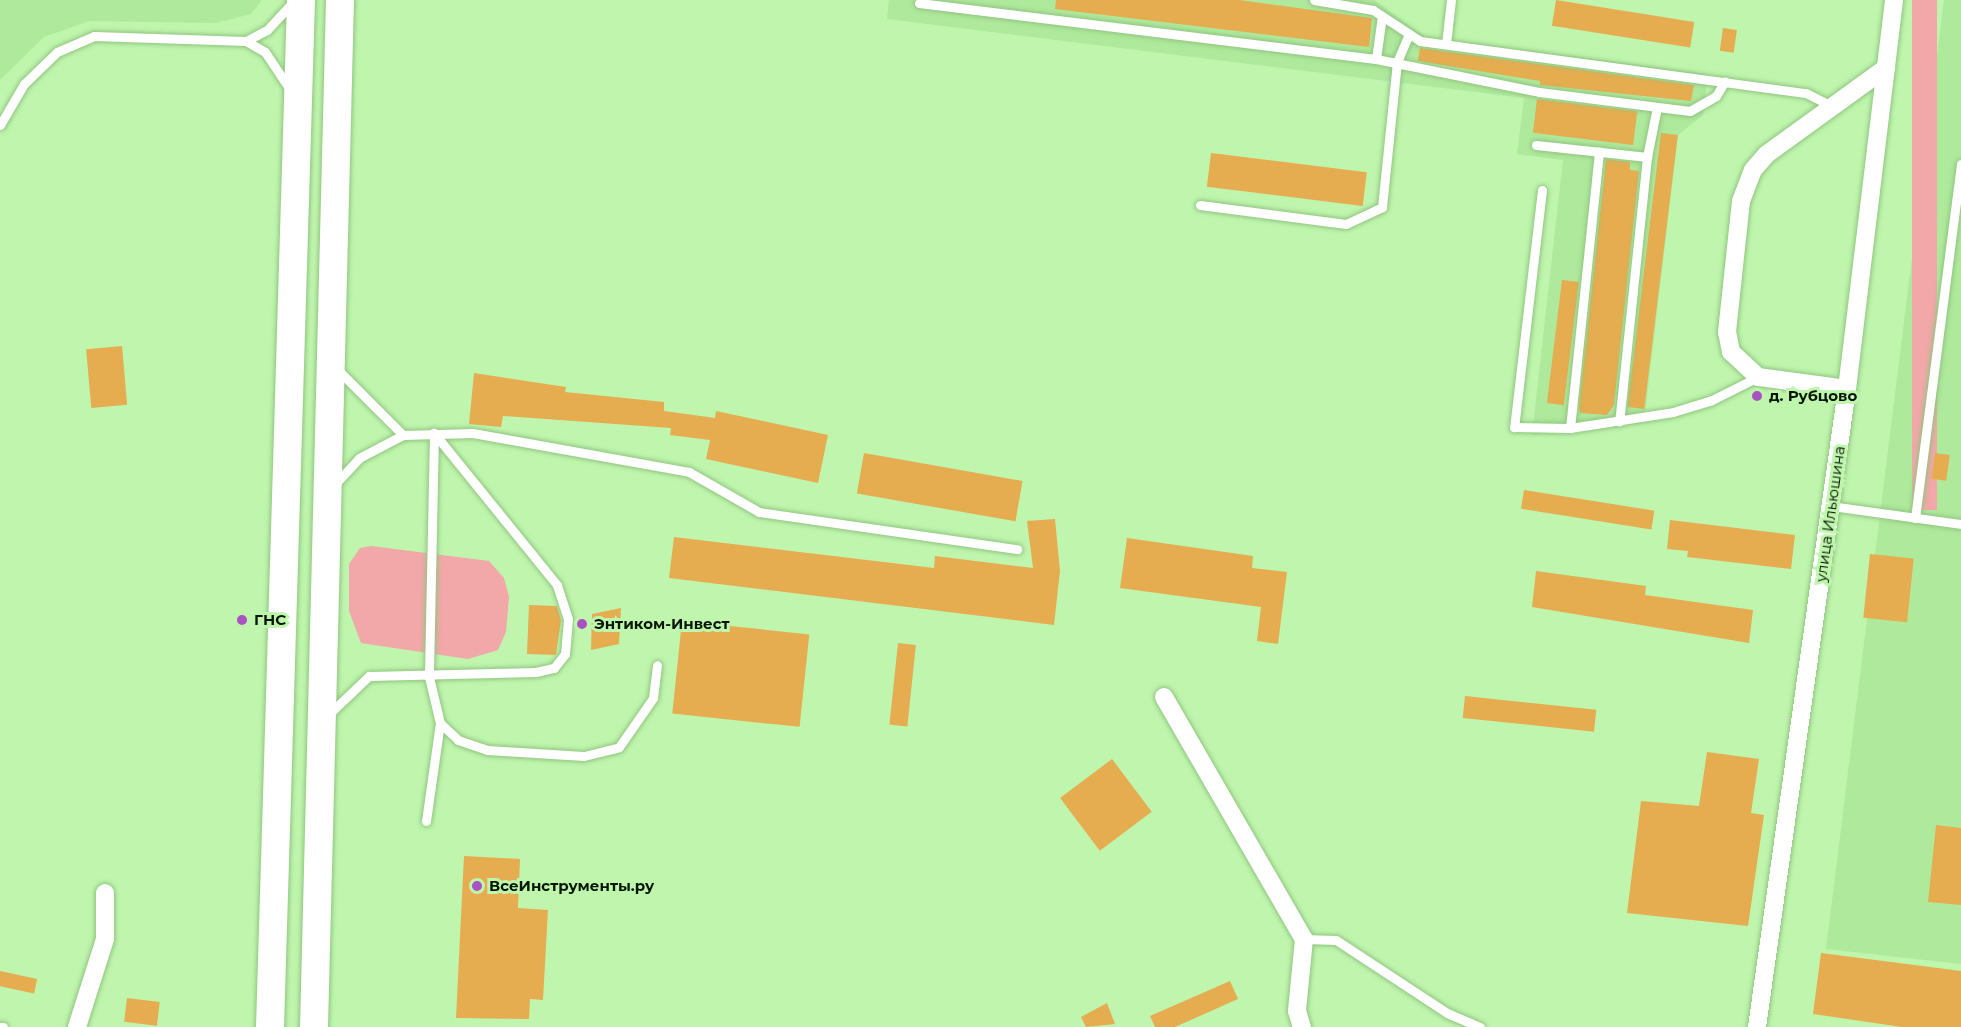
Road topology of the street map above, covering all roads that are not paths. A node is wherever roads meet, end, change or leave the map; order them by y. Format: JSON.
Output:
{"nodes":[{"id":1,"x":294,"y":0,"type":"edge"},
{"id":2,"x":301,"y":0,"type":"edge"},
{"id":3,"x":340,"y":0,"type":"edge"},
{"id":4,"x":1314,"y":0,"type":"edge"},
{"id":5,"x":1450,"y":0,"type":"edge"},
{"id":6,"x":1894,"y":0,"type":"edge"},
{"id":7,"x":919,"y":3,"type":"dead end"},
{"id":8,"x":1382,"y":16,"type":"junction"},
{"id":9,"x":1409,"y":34,"type":"junction"},
{"id":10,"x":246,"y":41,"type":"junction"},
{"id":11,"x":1446,"y":44,"type":"junction"},
{"id":12,"x":1376,"y":59,"type":"junction"},
{"id":13,"x":1397,"y":62,"type":"junction"},
{"id":14,"x":1886,"y":68,"type":"junction"},
{"id":15,"x":1725,"y":81,"type":"junction"},
{"id":16,"x":1830,"y":105,"type":"junction"},
{"id":17,"x":1657,"y":107,"type":"junction"},
{"id":18,"x":297,"y":111,"type":"junction"},
{"id":19,"x":0,"y":125,"type":"edge"},
{"id":20,"x":1536,"y":145,"type":"dead end"},
{"id":21,"x":1599,"y":152,"type":"junction"},
{"id":22,"x":1647,"y":157,"type":"junction"},
{"id":23,"x":1961,"y":164,"type":"edge"},
{"id":24,"x":1542,"y":190,"type":"dead end"},
{"id":25,"x":1200,"y":205,"type":"dead end"},
{"id":26,"x":331,"y":359,"type":"junction"},
{"id":27,"x":1758,"y":377,"type":"junction"},
{"id":28,"x":1847,"y":389,"type":"junction"},
{"id":29,"x":1619,"y":422,"type":"junction"},
{"id":30,"x":1570,"y":428,"type":"junction"},
{"id":31,"x":434,"y":433,"type":"junction"},
{"id":32,"x":403,"y":435,"type":"junction"},
{"id":33,"x":328,"y":496,"type":"junction"},
{"id":34,"x":1832,"y":506,"type":"junction"},
{"id":35,"x":1915,"y":518,"type":"junction"},
{"id":36,"x":1961,"y":524,"type":"edge"},
{"id":37,"x":1017,"y":549,"type":"dead end"},
{"id":38,"x":657,"y":665,"type":"dead end"},
{"id":39,"x":429,"y":677,"type":"junction"},
{"id":40,"x":1164,"y":697,"type":"dead end"},
{"id":41,"x":440,"y":723,"type":"junction"},
{"id":42,"x":322,"y":725,"type":"junction"},
{"id":43,"x":426,"y":821,"type":"dead end"},
{"id":44,"x":105,"y":893,"type":"dead end"},
{"id":45,"x":1304,"y":939,"type":"junction"},
{"id":46,"x":77,"y":1027,"type":"edge"},
{"id":47,"x":270,"y":1027,"type":"edge"},
{"id":48,"x":314,"y":1027,"type":"edge"},
{"id":49,"x":1302,"y":1027,"type":"edge"},
{"id":50,"x":1480,"y":1027,"type":"edge"},
{"id":51,"x":1757,"y":1027,"type":"edge"}],
"edges":[{"from":1,"to":10,"type":"lane"},
{"from":2,"to":18,"type":"main road"},
{"from":3,"to":26,"type":"main road"},
{"from":4,"to":8,"type":"lane"},
{"from":5,"to":11,"type":"lane"},
{"from":6,"to":14,"type":"street","name":"улица Ильюшина"},
{"from":7,"to":12,"type":"lane"},
{"from":8,"to":9,"type":"lane"},
{"from":8,"to":12,"type":"lane"},
{"from":9,"to":11,"type":"lane"},
{"from":9,"to":13,"type":"lane"},
{"from":10,"to":18,"type":"lane"},
{"from":10,"to":19,"type":"lane"},
{"from":11,"to":15,"type":"lane"},
{"from":12,"to":13,"type":"lane"},
{"from":13,"to":17,"type":"lane"},
{"from":13,"to":25,"type":"lane"},
{"from":14,"to":16,"type":"street"},
{"from":14,"to":28,"type":"street","name":"улица Ильюшина"},
{"from":15,"to":16,"type":"lane"},
{"from":15,"to":17,"type":"lane"},
{"from":16,"to":27,"type":"street"},
{"from":17,"to":22,"type":"lane"},
{"from":18,"to":47,"type":"main road"},
{"from":20,"to":21,"type":"lane"},
{"from":21,"to":22,"type":"lane"},
{"from":21,"to":30,"type":"lane"},
{"from":22,"to":29,"type":"lane"},
{"from":23,"to":35,"type":"lane"},
{"from":24,"to":30,"type":"lane"},
{"from":26,"to":32,"type":"lane"},
{"from":26,"to":33,"type":"main road"},
{"from":27,"to":28,"type":"street"},
{"from":27,"to":29,"type":"lane"},
{"from":28,"to":34,"type":"street","name":"улица Ильюшина"},
{"from":29,"to":30,"type":"lane"},
{"from":31,"to":32,"type":"lane"},
{"from":31,"to":37,"type":"lane"},
{"from":31,"to":39,"type":"lane"},
{"from":31,"to":39,"type":"lane"},
{"from":32,"to":33,"type":"lane"},
{"from":33,"to":42,"type":"main road"},
{"from":34,"to":35,"type":"lane"},
{"from":34,"to":51,"type":"street","name":"улица Ильюшина"},
{"from":35,"to":36,"type":"lane"},
{"from":38,"to":41,"type":"lane"},
{"from":39,"to":41,"type":"lane"},
{"from":39,"to":42,"type":"lane"},
{"from":40,"to":45,"type":"street"},
{"from":41,"to":43,"type":"lane"},
{"from":42,"to":48,"type":"main road"},
{"from":44,"to":46,"type":"street"},
{"from":45,"to":49,"type":"street"},
{"from":45,"to":50,"type":"lane"}]}
